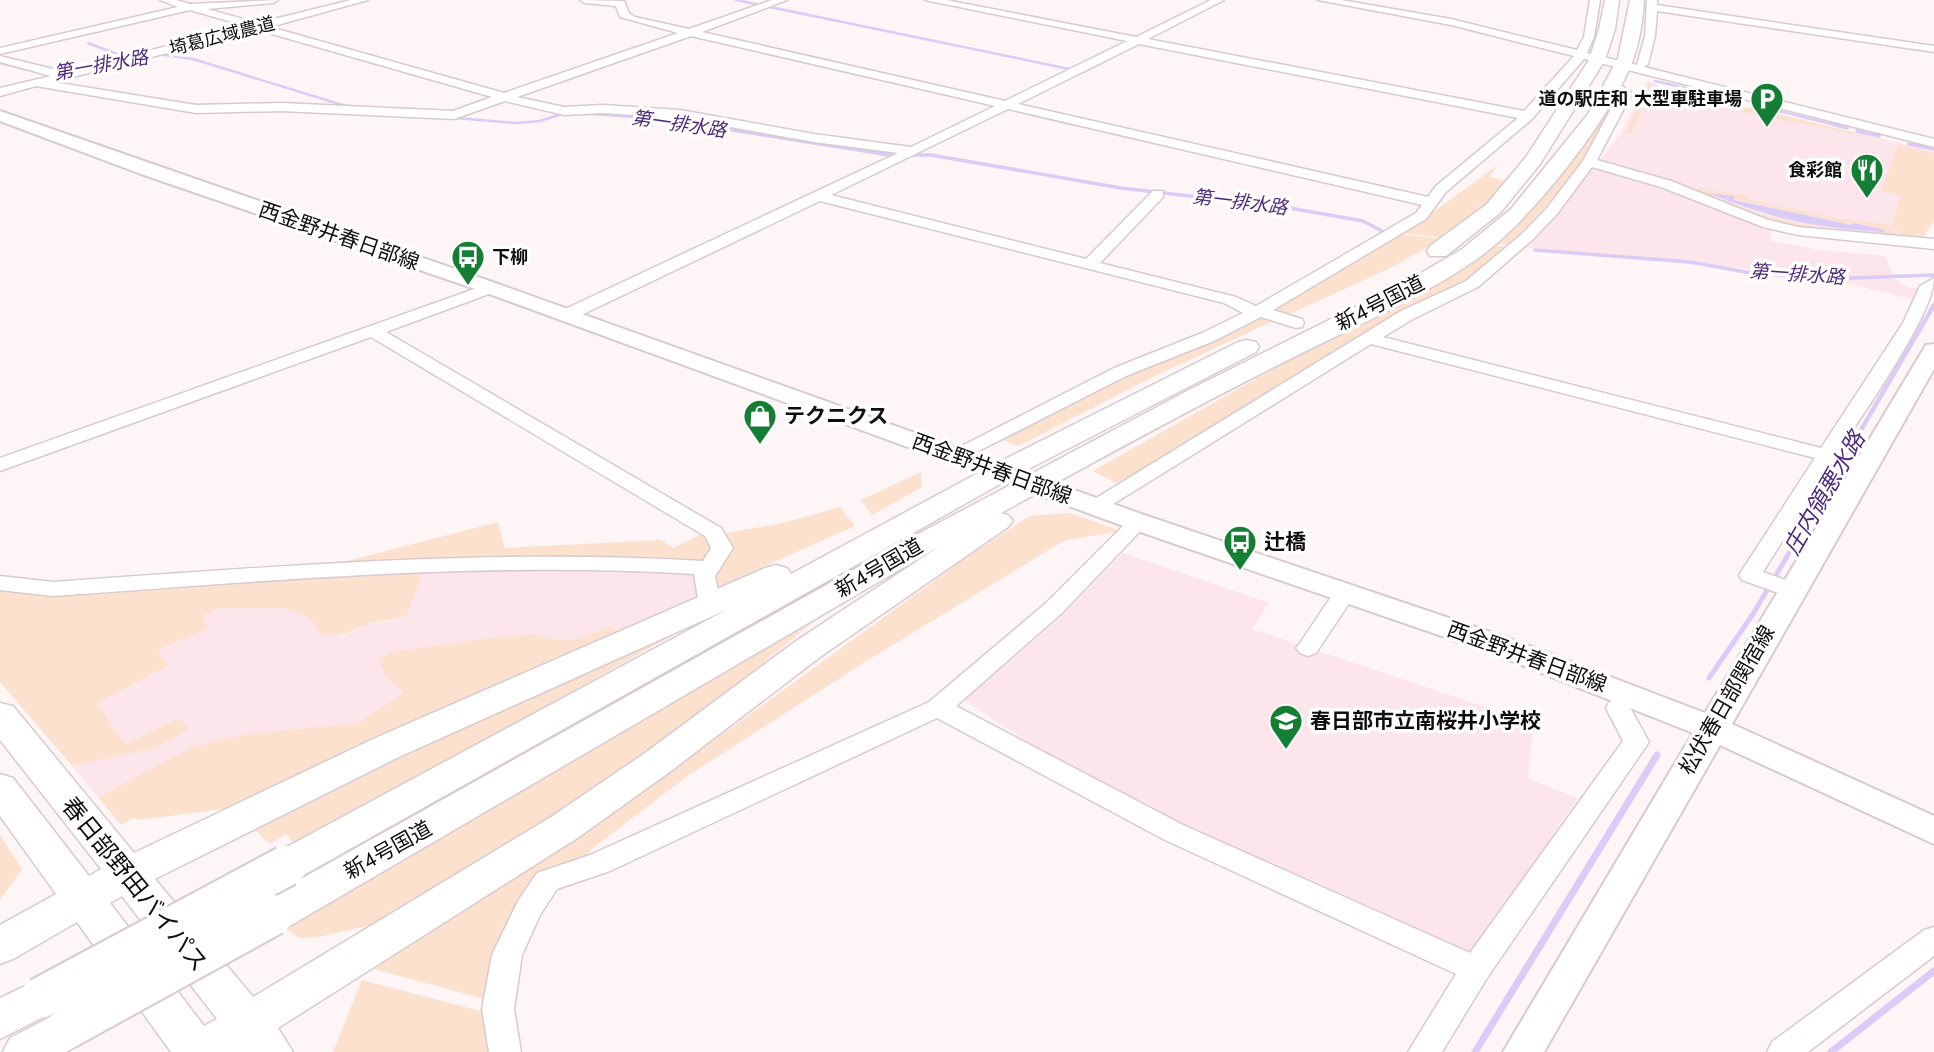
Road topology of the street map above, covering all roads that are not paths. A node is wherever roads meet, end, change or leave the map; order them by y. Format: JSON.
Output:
{"nodes":[{"id":1,"x":165,"y":0,"type":"edge"},
{"id":2,"x":273,"y":0,"type":"edge"},
{"id":3,"x":363,"y":0,"type":"edge"},
{"id":4,"x":585,"y":0,"type":"edge"},
{"id":5,"x":782,"y":0,"type":"edge"},
{"id":6,"x":930,"y":0,"type":"edge"},
{"id":7,"x":1219,"y":0,"type":"edge"},
{"id":8,"x":1323,"y":0,"type":"edge"},
{"id":9,"x":1595,"y":0,"type":"edge"},
{"id":10,"x":1612,"y":0,"type":"edge"},
{"id":11,"x":1637,"y":0,"type":"edge"},
{"id":12,"x":1652,"y":3,"type":"edge"},
{"id":13,"x":191,"y":8,"type":"junction"},
{"id":14,"x":1642,"y":24,"type":"junction"},
{"id":15,"x":259,"y":27,"type":"junction"},
{"id":16,"x":692,"y":32,"type":"junction"},
{"id":17,"x":1596,"y":39,"type":"junction"},
{"id":18,"x":1140,"y":41,"type":"junction"},
{"id":19,"x":1934,"y":49,"type":"edge"},
{"id":20,"x":0,"y":51,"type":"edge"},
{"id":21,"x":0,"y":59,"type":"edge"},
{"id":22,"x":1588,"y":64,"type":"junction"},
{"id":23,"x":64,"y":76,"type":"junction"},
{"id":24,"x":1627,"y":76,"type":"junction"},
{"id":25,"x":37,"y":83,"type":"junction"},
{"id":26,"x":0,"y":92,"type":"edge"},
{"id":27,"x":502,"y":97,"type":"junction"},
{"id":28,"x":1009,"y":104,"type":"junction"},
{"id":29,"x":0,"y":116,"type":"edge"},
{"id":30,"x":1528,"y":116,"type":"junction"},
{"id":31,"x":1934,"y":143,"type":"edge"},
{"id":32,"x":912,"y":151,"type":"junction"},
{"id":33,"x":1589,"y":162,"type":"junction"},
{"id":34,"x":1158,"y":194,"type":"dead end"},
{"id":35,"x":818,"y":197,"type":"junction"},
{"id":36,"x":1425,"y":209,"type":"junction"},
{"id":37,"x":1934,"y":244,"type":"edge"},
{"id":38,"x":1090,"y":264,"type":"junction"},
{"id":39,"x":1934,"y":284,"type":"edge"},
{"id":40,"x":491,"y":288,"type":"junction"},
{"id":41,"x":1258,"y":312,"type":"junction"},
{"id":42,"x":567,"y":316,"type":"junction"},
{"id":43,"x":1304,"y":330,"type":"junction"},
{"id":44,"x":373,"y":331,"type":"junction"},
{"id":45,"x":1371,"y":338,"type":"junction"},
{"id":46,"x":1934,"y":349,"type":"edge"},
{"id":47,"x":957,"y":456,"type":"junction"},
{"id":48,"x":1829,"y":456,"type":"junction"},
{"id":49,"x":0,"y":465,"type":"edge"},
{"id":50,"x":1859,"y":466,"type":"junction"},
{"id":51,"x":1027,"y":482,"type":"junction"},
{"id":52,"x":1095,"y":506,"type":"junction"},
{"id":53,"x":1138,"y":522,"type":"junction"},
{"id":54,"x":709,"y":568,"type":"junction"},
{"id":55,"x":0,"y":583,"type":"edge"},
{"id":56,"x":1785,"y":588,"type":"junction"},
{"id":57,"x":1345,"y":593,"type":"junction"},
{"id":58,"x":710,"y":604,"type":"junction"},
{"id":59,"x":1308,"y":648,"type":"dead end"},
{"id":60,"x":938,"y":708,"type":"junction"},
{"id":61,"x":1618,"y":708,"type":"dead end"},
{"id":62,"x":0,"y":715,"type":"edge"},
{"id":63,"x":1712,"y":728,"type":"junction"},
{"id":64,"x":0,"y":789,"type":"edge"},
{"id":65,"x":1934,"y":831,"type":"edge"},
{"id":66,"x":127,"y":874,"type":"junction"},
{"id":67,"x":82,"y":899,"type":"junction"},
{"id":68,"x":1934,"y":939,"type":"edge"},
{"id":69,"x":0,"y":946,"type":"edge"},
{"id":70,"x":1476,"y":969,"type":"junction"},
{"id":71,"x":53,"y":1014,"type":"junction"},
{"id":72,"x":0,"y":1020,"type":"edge"},
{"id":73,"x":259,"y":1038,"type":"edge"},
{"id":74,"x":26,"y":1052,"type":"edge"},
{"id":75,"x":199,"y":1052,"type":"edge"},
{"id":76,"x":506,"y":1052,"type":"edge"},
{"id":77,"x":1424,"y":1052,"type":"edge"},
{"id":78,"x":1523,"y":1052,"type":"edge"},
{"id":79,"x":1783,"y":1052,"type":"edge"}],
"edges":[{"from":1,"to":13,"type":"street"},
{"from":2,"to":13,"type":"street"},
{"from":3,"to":15,"type":"street","name":"埼葛広域農道"},
{"from":4,"to":16,"type":"street"},
{"from":5,"to":16,"type":"street"},
{"from":6,"to":18,"type":"street"},
{"from":7,"to":18,"type":"street"},
{"from":8,"to":22,"type":"street"},
{"from":9,"to":17,"type":"street"},
{"from":10,"to":17,"type":"highway","name":"新4号国道"},
{"from":11,"to":14,"type":"highway","name":"新4号国道"},
{"from":12,"to":14,"type":"street"},
{"from":12,"to":19,"type":"street"},
{"from":13,"to":15,"type":"street"},
{"from":13,"to":20,"type":"street"},
{"from":14,"to":24,"type":"highway","name":"新4号国道"},
{"from":15,"to":23,"type":"street","name":"埼葛広域農道"},
{"from":15,"to":27,"type":"street"},
{"from":16,"to":27,"type":"street"},
{"from":16,"to":28,"type":"street"},
{"from":17,"to":22,"type":"highway","name":"新4号国道"},
{"from":18,"to":28,"type":"street"},
{"from":18,"to":30,"type":"street"},
{"from":21,"to":23,"type":"street"},
{"from":22,"to":24,"type":"street"},
{"from":22,"to":30,"type":"street"},
{"from":22,"to":36,"type":"street"},
{"from":22,"to":43,"type":"highway","name":"新4号国道"},
{"from":23,"to":25,"type":"street","name":"埼葛広域農道"},
{"from":24,"to":31,"type":"street"},
{"from":24,"to":33,"type":"street"},
{"from":24,"to":43,"type":"highway","name":"新4号国道"},
{"from":25,"to":26,"type":"street","name":"埼葛広域農道"},
{"from":25,"to":27,"type":"street"},
{"from":27,"to":32,"type":"street"},
{"from":28,"to":32,"type":"street"},
{"from":28,"to":36,"type":"street"},
{"from":29,"to":40,"type":"main road","name":"西金野井春日部線"},
{"from":30,"to":36,"type":"street"},
{"from":32,"to":35,"type":"street"},
{"from":33,"to":37,"type":"street"},
{"from":33,"to":45,"type":"street"},
{"from":34,"to":38,"type":"street"},
{"from":35,"to":38,"type":"street"},
{"from":35,"to":42,"type":"street"},
{"from":36,"to":41,"type":"street"},
{"from":38,"to":41,"type":"street"},
{"from":39,"to":48,"type":"street"},
{"from":40,"to":42,"type":"main road","name":"西金野井春日部線"},
{"from":40,"to":44,"type":"street"},
{"from":41,"to":43,"type":"street"},
{"from":41,"to":47,"type":"street"},
{"from":42,"to":47,"type":"main road","name":"西金野井春日部線"},
{"from":43,"to":51,"type":"highway","name":"新4号国道"},
{"from":43,"to":51,"type":"highway"},
{"from":44,"to":49,"type":"street"},
{"from":44,"to":54,"type":"street"},
{"from":45,"to":48,"type":"street"},
{"from":45,"to":52,"type":"street"},
{"from":46,"to":50,"type":"main road","name":"松伏春日部関宿線"},
{"from":47,"to":51,"type":"main road","name":"西金野井春日部線"},
{"from":48,"to":50,"type":"street"},
{"from":48,"to":56,"type":"street"},
{"from":50,"to":56,"type":"main road","name":"松伏春日部関宿線"},
{"from":51,"to":52,"type":"main road","name":"西金野井春日部線"},
{"from":51,"to":58,"type":"highway"},
{"from":51,"to":71,"type":"highway","name":"新4号国道","bridge":true},
{"from":51,"to":71,"type":"highway","name":"新4号国道","bridge":true},
{"from":51,"to":73,"type":"highway"},
{"from":52,"to":53,"type":"main road","name":"西金野井春日部線"},
{"from":53,"to":57,"type":"main road","name":"西金野井春日部線"},
{"from":53,"to":60,"type":"street"},
{"from":54,"to":55,"type":"street"},
{"from":54,"to":58,"type":"street"},
{"from":56,"to":63,"type":"main road","name":"松伏春日部関宿線"},
{"from":57,"to":59,"type":"street"},
{"from":57,"to":63,"type":"main road","name":"西金野井春日部線"},
{"from":58,"to":66,"type":"highway"},
{"from":60,"to":70,"type":"street"},
{"from":60,"to":76,"type":"street"},
{"from":61,"to":70,"type":"street"},
{"from":62,"to":66,"type":"highway","name":"春日部野田バイパス"},
{"from":63,"to":65,"type":"main road","name":"西金野井春日部線"},
{"from":63,"to":78,"type":"main road","name":"松伏春日部関宿線"},
{"from":64,"to":67,"type":"highway"},
{"from":66,"to":67,"type":"highway"},
{"from":66,"to":73,"type":"highway","name":"春日部野田バイパス"},
{"from":67,"to":69,"type":"highway"},
{"from":67,"to":75,"type":"highway"},
{"from":68,"to":79,"type":"street"},
{"from":70,"to":77,"type":"street"},
{"from":71,"to":72,"type":"highway","name":"新4号国道"},
{"from":71,"to":74,"type":"highway","name":"新4号国道"},
{"from":73,"to":75,"type":"highway"}]}
